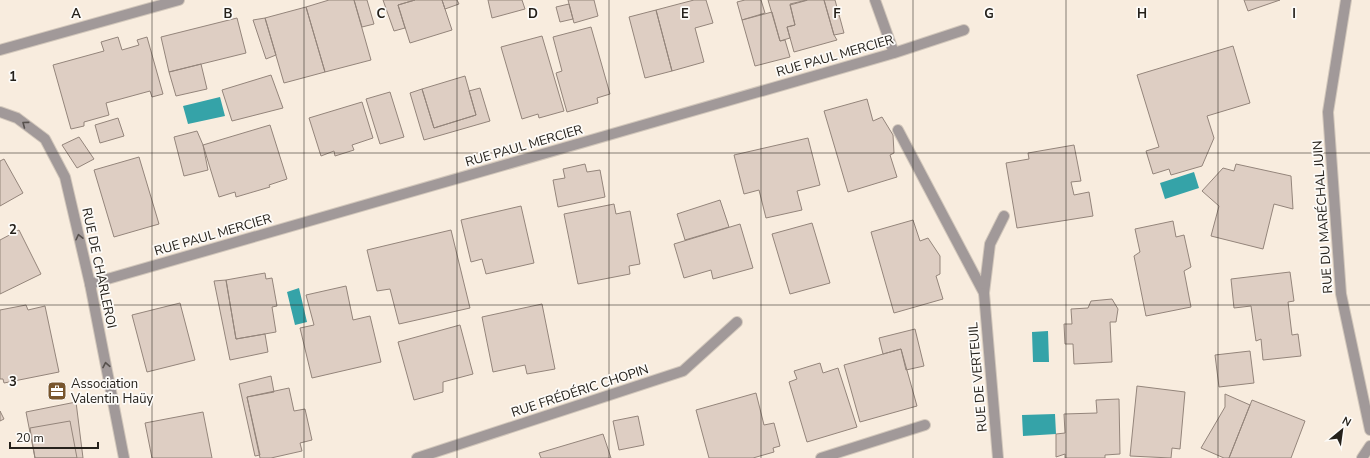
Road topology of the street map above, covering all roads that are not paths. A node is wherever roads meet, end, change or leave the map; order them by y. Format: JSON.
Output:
{"nodes":[{"id":1,"x":179,"y":0,"type":"edge"},
{"id":2,"x":875,"y":0,"type":"edge"},
{"id":3,"x":1346,"y":0,"type":"edge"},
{"id":4,"x":964,"y":30,"type":"dead end"},
{"id":5,"x":0,"y":50,"type":"edge"},
{"id":6,"x":894,"y":53,"type":"junction"},
{"id":7,"x":0,"y":112,"type":"edge"},
{"id":8,"x":898,"y":130,"type":"dead end"},
{"id":9,"x":1004,"y":216,"type":"dead end"},
{"id":10,"x":90,"y":284,"type":"junction"},
{"id":11,"x":984,"y":293,"type":"junction"},
{"id":12,"x":737,"y":322,"type":"dead end"},
{"id":13,"x":925,"y":425,"type":"dead end"},
{"id":14,"x":1370,"y":430,"type":"edge"},
{"id":15,"x":1370,"y":446,"type":"edge"},
{"id":16,"x":124,"y":458,"type":"edge"},
{"id":17,"x":417,"y":458,"type":"edge"},
{"id":18,"x":821,"y":458,"type":"edge"},
{"id":19,"x":998,"y":458,"type":"edge"},
{"id":20,"x":1362,"y":458,"type":"edge"}],
"edges":[{"from":1,"to":5,"type":"street"},
{"from":2,"to":6,"type":"street"},
{"from":3,"to":14,"type":"street","name":"RUE DU MARÉCHAL JUIN"},
{"from":4,"to":6,"type":"street","name":"RUE PAUL MERCIER"},
{"from":6,"to":10,"type":"street","name":"RUE PAUL MERCIER"},
{"from":10,"to":7,"type":"street","name":"RUE DE CHARLEROI","one_way":true},
{"from":8,"to":11,"type":"street"},
{"from":9,"to":11,"type":"street"},
{"from":16,"to":10,"type":"street","name":"RUE DE CHARLEROI","one_way":true},
{"from":11,"to":19,"type":"street","name":"RUE DE VERTEUIL"},
{"from":12,"to":17,"type":"street","name":"RUE FRÉDÉRIC CHOPIN"},
{"from":13,"to":18,"type":"street"},
{"from":15,"to":20,"type":"street"}]}
